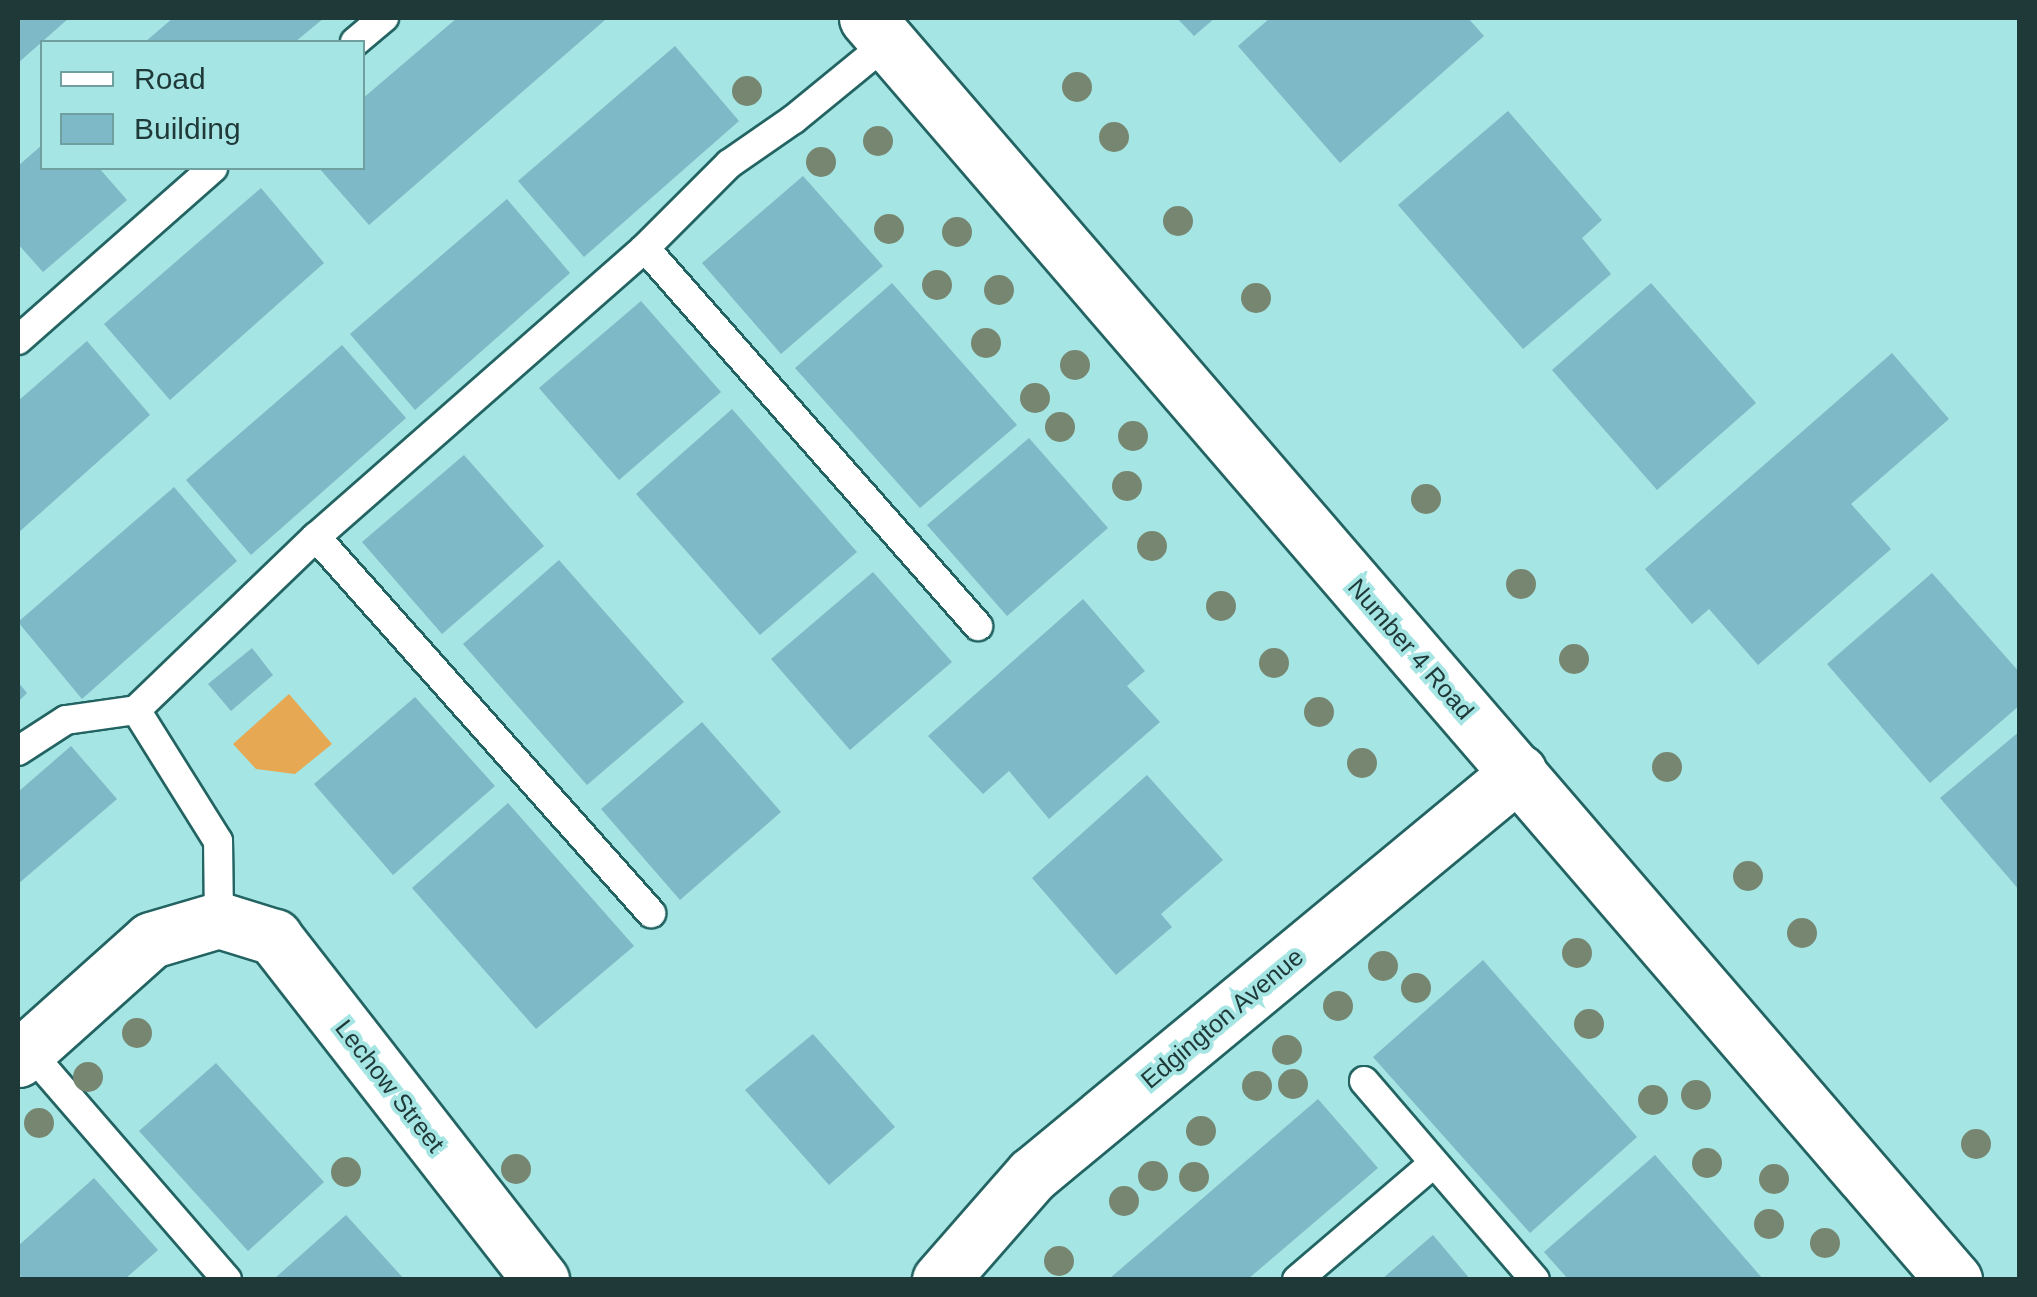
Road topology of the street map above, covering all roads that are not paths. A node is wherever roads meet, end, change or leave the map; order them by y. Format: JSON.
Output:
{"nodes":[{"id":1,"x":384,"y":18,"type":"edge"},
{"id":2,"x":878,"y":30,"type":"edge"},
{"id":3,"x":358,"y":40,"type":"edge"},
{"id":4,"x":212,"y":170,"type":"edge"},
{"id":5,"x":645,"y":248,"type":"junction"},
{"id":6,"x":18,"y":340,"type":"edge"},
{"id":7,"x":316,"y":537,"type":"junction"},
{"id":8,"x":978,"y":626,"type":"dead end"},
{"id":9,"x":136,"y":710,"type":"junction"},
{"id":10,"x":18,"y":751,"type":"edge"},
{"id":11,"x":1518,"y":772,"type":"junction"},
{"id":12,"x":651,"y":913,"type":"dead end"},
{"id":13,"x":220,"y":920,"type":"junction"},
{"id":14,"x":23,"y":1054,"type":"edge"},
{"id":15,"x":1364,"y":1081,"type":"dead end"},
{"id":16,"x":1434,"y":1164,"type":"junction"},
{"id":17,"x":211,"y":1274,"type":"edge"},
{"id":18,"x":542,"y":1280,"type":"edge"},
{"id":19,"x":940,"y":1280,"type":"edge"},
{"id":20,"x":1297,"y":1280,"type":"edge"},
{"id":21,"x":1535,"y":1280,"type":"edge"},
{"id":22,"x":1954,"y":1280,"type":"edge"}],
"edges":[{"from":1,"to":3,"type":"lane"},
{"from":2,"to":5,"type":"lane"},
{"from":2,"to":11,"type":"main road","name":"Number 4 Road"},
{"from":4,"to":6,"type":"lane"},
{"from":5,"to":7,"type":"lane"},
{"from":5,"to":8,"type":"lane"},
{"from":7,"to":9,"type":"lane"},
{"from":7,"to":12,"type":"lane"},
{"from":9,"to":10,"type":"lane"},
{"from":9,"to":13,"type":"lane"},
{"from":11,"to":19,"type":"main road","name":"Edgington Avenue"},
{"from":11,"to":22,"type":"main road","name":"Number 4 Road"},
{"from":13,"to":14,"type":"main road"},
{"from":13,"to":18,"type":"main road","name":"Lechow Street"},
{"from":14,"to":17,"type":"lane"},
{"from":15,"to":16,"type":"lane"},
{"from":16,"to":20,"type":"lane"},
{"from":16,"to":21,"type":"lane"}]}
